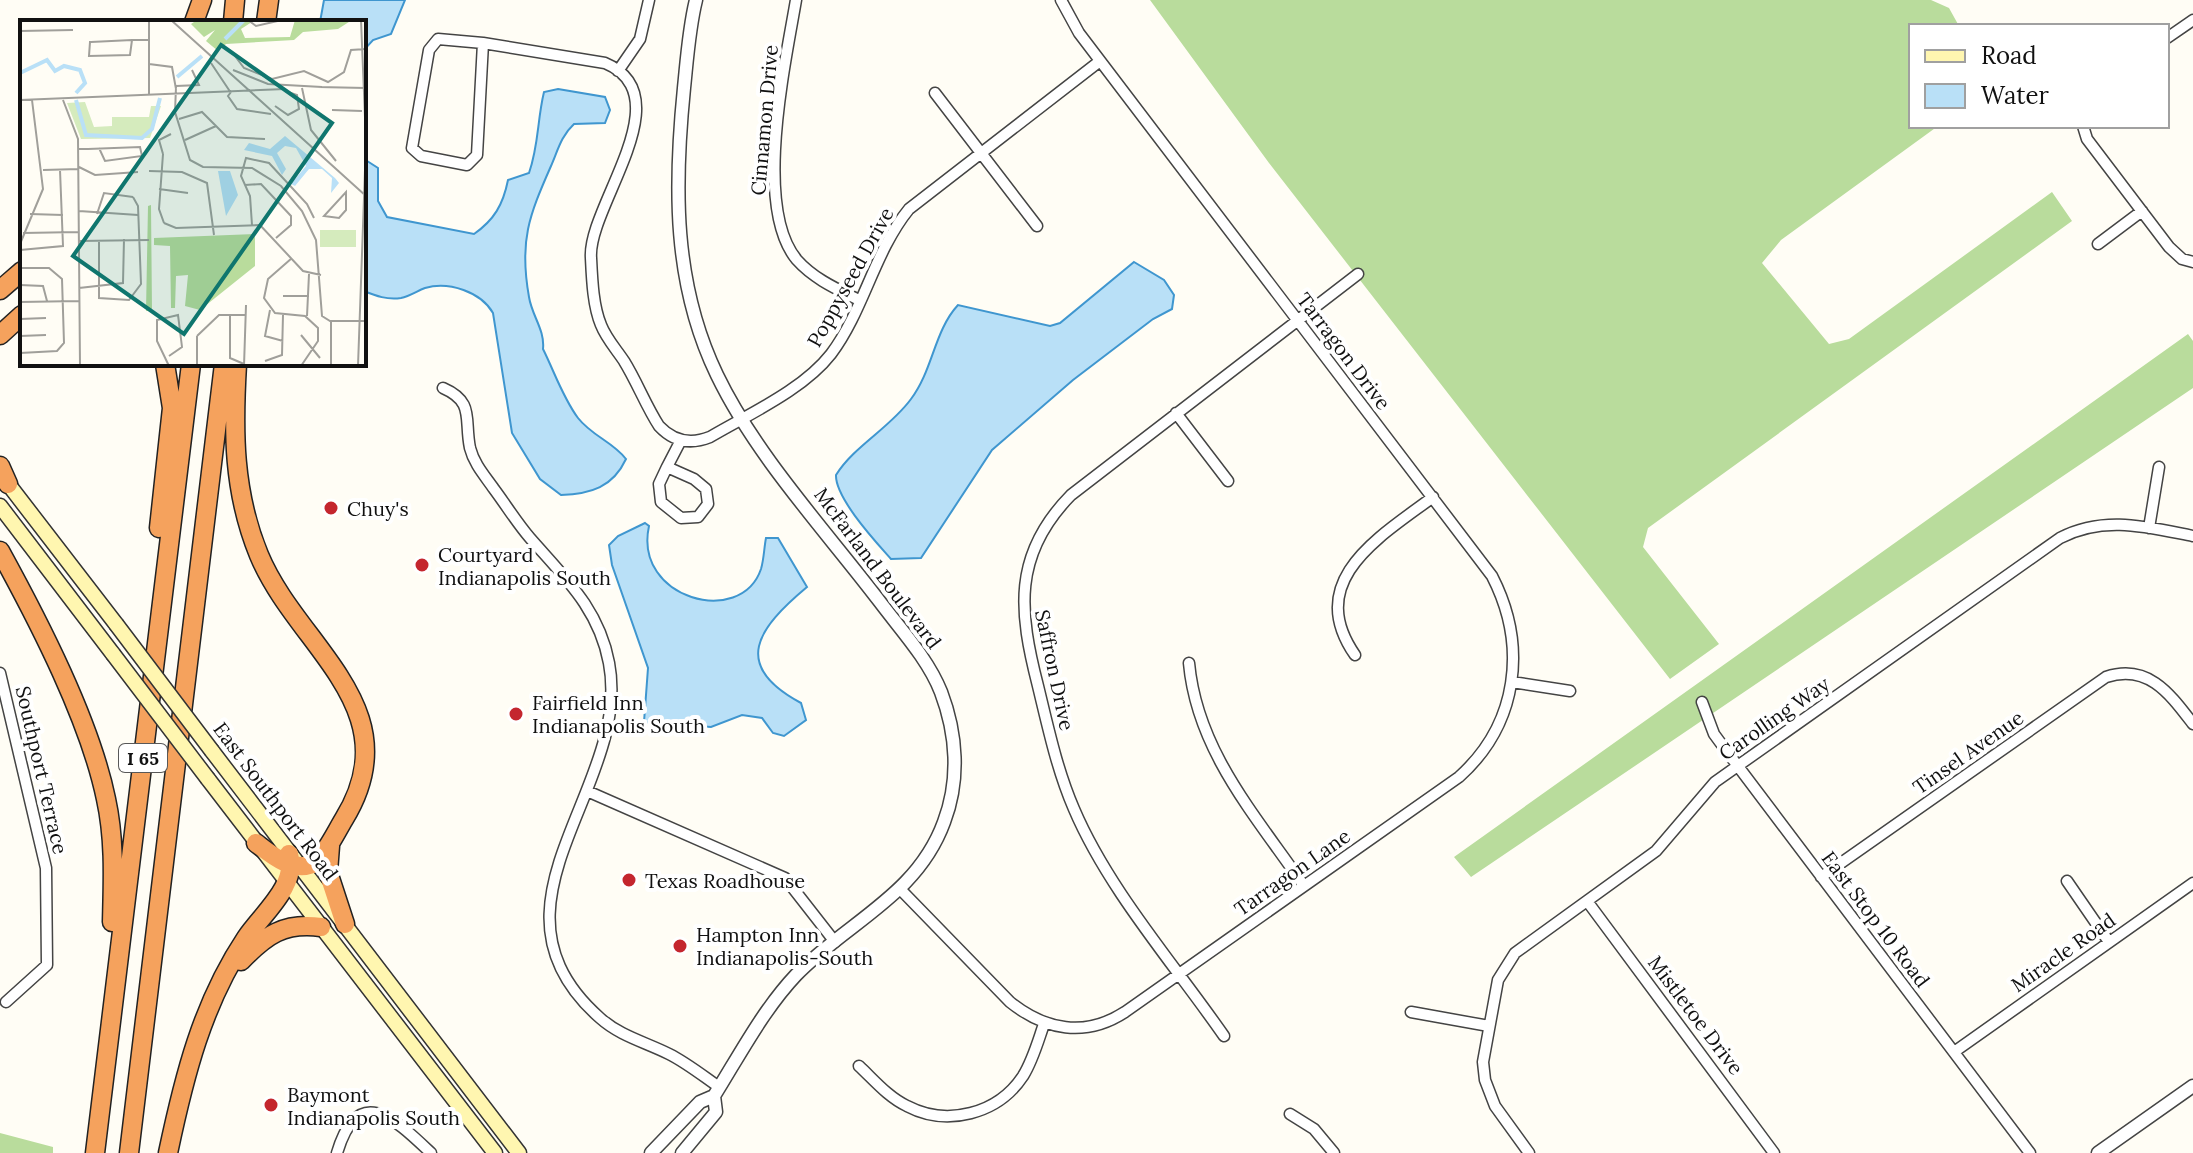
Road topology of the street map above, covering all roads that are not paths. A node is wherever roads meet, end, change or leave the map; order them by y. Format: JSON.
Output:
{"nodes":[{"id":1,"x":202,"y":0,"type":"edge"},
{"id":2,"x":235,"y":0,"type":"edge"},
{"id":3,"x":269,"y":0,"type":"edge"},
{"id":4,"x":649,"y":0,"type":"edge"},
{"id":5,"x":696,"y":0,"type":"edge"},
{"id":6,"x":796,"y":0,"type":"edge"},
{"id":7,"x":1061,"y":0,"type":"edge"},
{"id":8,"x":195,"y":20,"type":"edge"},
{"id":9,"x":233,"y":20,"type":"edge"},
{"id":10,"x":266,"y":20,"type":"edge"},
{"id":11,"x":2193,"y":20,"type":"edge"},
{"id":12,"x":2169,"y":37,"type":"edge"},
{"id":13,"x":483,"y":43,"type":"junction"},
{"id":14,"x":1100,"y":61,"type":"junction"},
{"id":15,"x":618,"y":71,"type":"junction"},
{"id":16,"x":935,"y":93,"type":"dead end"},
{"id":17,"x":2084,"y":128,"type":"edge"},
{"id":18,"x":980,"y":152,"type":"junction"},
{"id":19,"x":2142,"y":211,"type":"junction"},
{"id":20,"x":1037,"y":226,"type":"dead end"},
{"id":21,"x":2098,"y":244,"type":"dead end"},
{"id":22,"x":2193,"y":262,"type":"edge"},
{"id":23,"x":20,"y":273,"type":"edge"},
{"id":24,"x":1358,"y":274,"type":"dead end"},
{"id":25,"x":0,"y":290,"type":"edge"},
{"id":26,"x":859,"y":300,"type":"junction"},
{"id":27,"x":20,"y":317,"type":"edge"},
{"id":28,"x":1298,"y":320,"type":"junction"},
{"id":29,"x":0,"y":335,"type":"edge"},
{"id":30,"x":165,"y":366,"type":"edge"},
{"id":31,"x":191,"y":366,"type":"edge"},
{"id":32,"x":224,"y":366,"type":"edge"},
{"id":33,"x":237,"y":366,"type":"edge"},
{"id":34,"x":443,"y":388,"type":"dead end"},
{"id":35,"x":1176,"y":413,"type":"junction"},
{"id":36,"x":742,"y":417,"type":"junction"},
{"id":37,"x":681,"y":440,"type":"junction"},
{"id":38,"x":0,"y":466,"type":"edge"},
{"id":39,"x":667,"y":467,"type":"junction"},
{"id":40,"x":2159,"y":467,"type":"dead end"},
{"id":41,"x":4,"y":479,"type":"edge"},
{"id":42,"x":1228,"y":481,"type":"dead end"},
{"id":43,"x":1433,"y":497,"type":"junction"},
{"id":44,"x":0,"y":506,"type":"edge"},
{"id":45,"x":2149,"y":528,"type":"junction"},
{"id":46,"x":2193,"y":536,"type":"edge"},
{"id":47,"x":0,"y":551,"type":"edge"},
{"id":48,"x":167,"y":564,"type":"junction"},
{"id":49,"x":1355,"y":655,"type":"dead end"},
{"id":50,"x":1189,"y":663,"type":"dead end"},
{"id":51,"x":0,"y":673,"type":"edge"},
{"id":52,"x":1512,"y":682,"type":"junction"},
{"id":53,"x":1570,"y":691,"type":"dead end"},
{"id":54,"x":1702,"y":702,"type":"dead end"},
{"id":55,"x":2193,"y":724,"type":"edge"},
{"id":56,"x":1738,"y":766,"type":"junction"},
{"id":57,"x":587,"y":791,"type":"junction"},
{"id":58,"x":330,"y":842,"type":"junction"},
{"id":59,"x":256,"y":843,"type":"joint"},
{"id":60,"x":292,"y":866,"type":"junction"},
{"id":61,"x":1821,"y":877,"type":"junction"},
{"id":62,"x":2067,"y":881,"type":"dead end"},
{"id":63,"x":2193,"y":883,"type":"edge"},
{"id":64,"x":1304,"y":886,"type":"junction"},
{"id":65,"x":901,"y":890,"type":"junction"},
{"id":66,"x":1587,"y":901,"type":"junction"},
{"id":67,"x":345,"y":924,"type":"junction"},
{"id":68,"x":321,"y":927,"type":"junction"},
{"id":69,"x":835,"y":942,"type":"junction"},
{"id":70,"x":2109,"y":942,"type":"junction"},
{"id":71,"x":1180,"y":974,"type":"junction"},
{"id":72,"x":225,"y":977,"type":"junction"},
{"id":73,"x":6,"y":1002,"type":"dead end"},
{"id":74,"x":1411,"y":1012,"type":"dead end"},
{"id":75,"x":111,"y":1017,"type":"junction"},
{"id":76,"x":1044,"y":1024,"type":"junction"},
{"id":77,"x":1489,"y":1026,"type":"junction"},
{"id":78,"x":1224,"y":1036,"type":"dead end"},
{"id":79,"x":1954,"y":1052,"type":"junction"},
{"id":80,"x":859,"y":1066,"type":"dead end"},
{"id":81,"x":2193,"y":1086,"type":"edge"},
{"id":82,"x":716,"y":1092,"type":"junction"},
{"id":83,"x":1290,"y":1114,"type":"dead end"},
{"id":84,"x":95,"y":1153,"type":"edge"},
{"id":85,"x":129,"y":1153,"type":"edge"},
{"id":86,"x":168,"y":1153,"type":"edge"},
{"id":87,"x":337,"y":1153,"type":"edge"},
{"id":88,"x":431,"y":1153,"type":"edge"},
{"id":89,"x":495,"y":1153,"type":"edge"},
{"id":90,"x":519,"y":1153,"type":"edge"},
{"id":91,"x":651,"y":1153,"type":"edge"},
{"id":92,"x":682,"y":1153,"type":"edge"},
{"id":93,"x":1334,"y":1153,"type":"edge"},
{"id":94,"x":1529,"y":1153,"type":"edge"},
{"id":95,"x":1774,"y":1153,"type":"edge"},
{"id":96,"x":2030,"y":1153,"type":"edge"},
{"id":97,"x":2098,"y":1153,"type":"edge"}],
"edges":[{"from":1,"to":8,"type":"highway"},
{"from":2,"to":9,"type":"highway"},
{"from":3,"to":10,"type":"highway"},
{"from":4,"to":15,"type":"street"},
{"from":5,"to":36,"type":"street","name":"McFarland Boulevard"},
{"from":6,"to":26,"type":"street","name":"Cinnamon Drive"},
{"from":7,"to":14,"type":"street","name":"Tarragon Drive"},
{"from":11,"to":12,"type":"street"},
{"from":13,"to":13,"type":"street"},
{"from":13,"to":15,"type":"street"},
{"from":14,"to":18,"type":"street","name":"Poppyseed Drive"},
{"from":14,"to":28,"type":"street","name":"Tarragon Drive"},
{"from":15,"to":37,"type":"street"},
{"from":16,"to":18,"type":"street"},
{"from":17,"to":19,"type":"street"},
{"from":18,"to":20,"type":"street"},
{"from":18,"to":26,"type":"street","name":"Poppyseed Drive"},
{"from":19,"to":21,"type":"street"},
{"from":19,"to":22,"type":"street"},
{"from":23,"to":25,"type":"highway"},
{"from":24,"to":28,"type":"street","name":"Saffron Drive"},
{"from":26,"to":36,"type":"street","name":"Poppyseed Drive"},
{"from":27,"to":29,"type":"highway"},
{"from":28,"to":35,"type":"street","name":"Saffron Drive"},
{"from":28,"to":43,"type":"street","name":"Tarragon Drive"},
{"from":30,"to":48,"type":"highway"},
{"from":31,"to":48,"type":"highway","number":"I 65"},
{"from":32,"to":85,"type":"highway","number":"I 65"},
{"from":33,"to":58,"type":"highway"},
{"from":34,"to":57,"type":"street"},
{"from":35,"to":42,"type":"street"},
{"from":35,"to":71,"type":"street","name":"Saffron Drive"},
{"from":36,"to":37,"type":"street","name":"Poppyseed Drive"},
{"from":36,"to":65,"type":"street","name":"McFarland Boulevard"},
{"from":37,"to":39,"type":"street"},
{"from":38,"to":41,"type":"highway"},
{"from":39,"to":39,"type":"street"},
{"from":40,"to":45,"type":"street"},
{"from":41,"to":60,"type":"main road","name":"East Southport Road","bridge":true},
{"from":43,"to":49,"type":"street"},
{"from":43,"to":52,"type":"street","name":"Tarragon Drive"},
{"from":44,"to":59,"type":"main road","name":"East Southport Road","bridge":true},
{"from":45,"to":46,"type":"street","name":"Carolling Way"},
{"from":45,"to":56,"type":"street","name":"Carolling Way"},
{"from":47,"to":75,"type":"highway"},
{"from":48,"to":75,"type":"highway","number":"I 65"},
{"from":50,"to":64,"type":"street"},
{"from":51,"to":73,"type":"street","name":"Southport Terrace"},
{"from":52,"to":53,"type":"street"},
{"from":52,"to":64,"type":"street","name":"Tarragon Lane"},
{"from":54,"to":56,"type":"street","name":"East Stop 10 Road"},
{"from":55,"to":61,"type":"street","name":"Tinsel Avenue"},
{"from":56,"to":61,"type":"street","name":"East Stop 10 Road"},
{"from":56,"to":66,"type":"street","name":"Carolling Way"},
{"from":57,"to":69,"type":"street"},
{"from":57,"to":82,"type":"street"},
{"from":58,"to":60,"type":"highway"},
{"from":58,"to":67,"type":"highway"},
{"from":59,"to":60,"type":"highway"},
{"from":60,"to":67,"type":"main road","name":"East Southport Road"},
{"from":60,"to":68,"type":"main road","name":"East Southport Road"},
{"from":60,"to":72,"type":"highway"},
{"from":61,"to":79,"type":"street","name":"East Stop 10 Road"},
{"from":62,"to":70,"type":"street"},
{"from":63,"to":70,"type":"street","name":"Miracle Road"},
{"from":64,"to":71,"type":"street","name":"Tarragon Lane"},
{"from":65,"to":69,"type":"street","name":"McFarland Boulevard"},
{"from":65,"to":76,"type":"street"},
{"from":66,"to":77,"type":"street","name":"Carolling Way"},
{"from":66,"to":95,"type":"street","name":"Mistletoe Drive"},
{"from":67,"to":90,"type":"main road","name":"East Southport Road"},
{"from":68,"to":72,"type":"highway"},
{"from":68,"to":89,"type":"main road","name":"East Southport Road"},
{"from":69,"to":82,"type":"street","name":"McFarland Boulevard"},
{"from":70,"to":79,"type":"street","name":"Miracle Road"},
{"from":71,"to":76,"type":"street","name":"Tarragon Lane"},
{"from":71,"to":78,"type":"street","name":"Saffron Drive"},
{"from":72,"to":86,"type":"highway"},
{"from":74,"to":77,"type":"street"},
{"from":75,"to":84,"type":"highway","number":"I 65"},
{"from":76,"to":80,"type":"street"},
{"from":77,"to":94,"type":"street","name":"Carolling Way"},
{"from":79,"to":96,"type":"street","name":"East Stop 10 Road"},
{"from":81,"to":97,"type":"street"},
{"from":82,"to":91,"type":"street","name":"McFarland Boulevard"},
{"from":82,"to":92,"type":"street","name":"McFarland Boulevard"},
{"from":83,"to":93,"type":"street"},
{"from":87,"to":88,"type":"street"}]}
